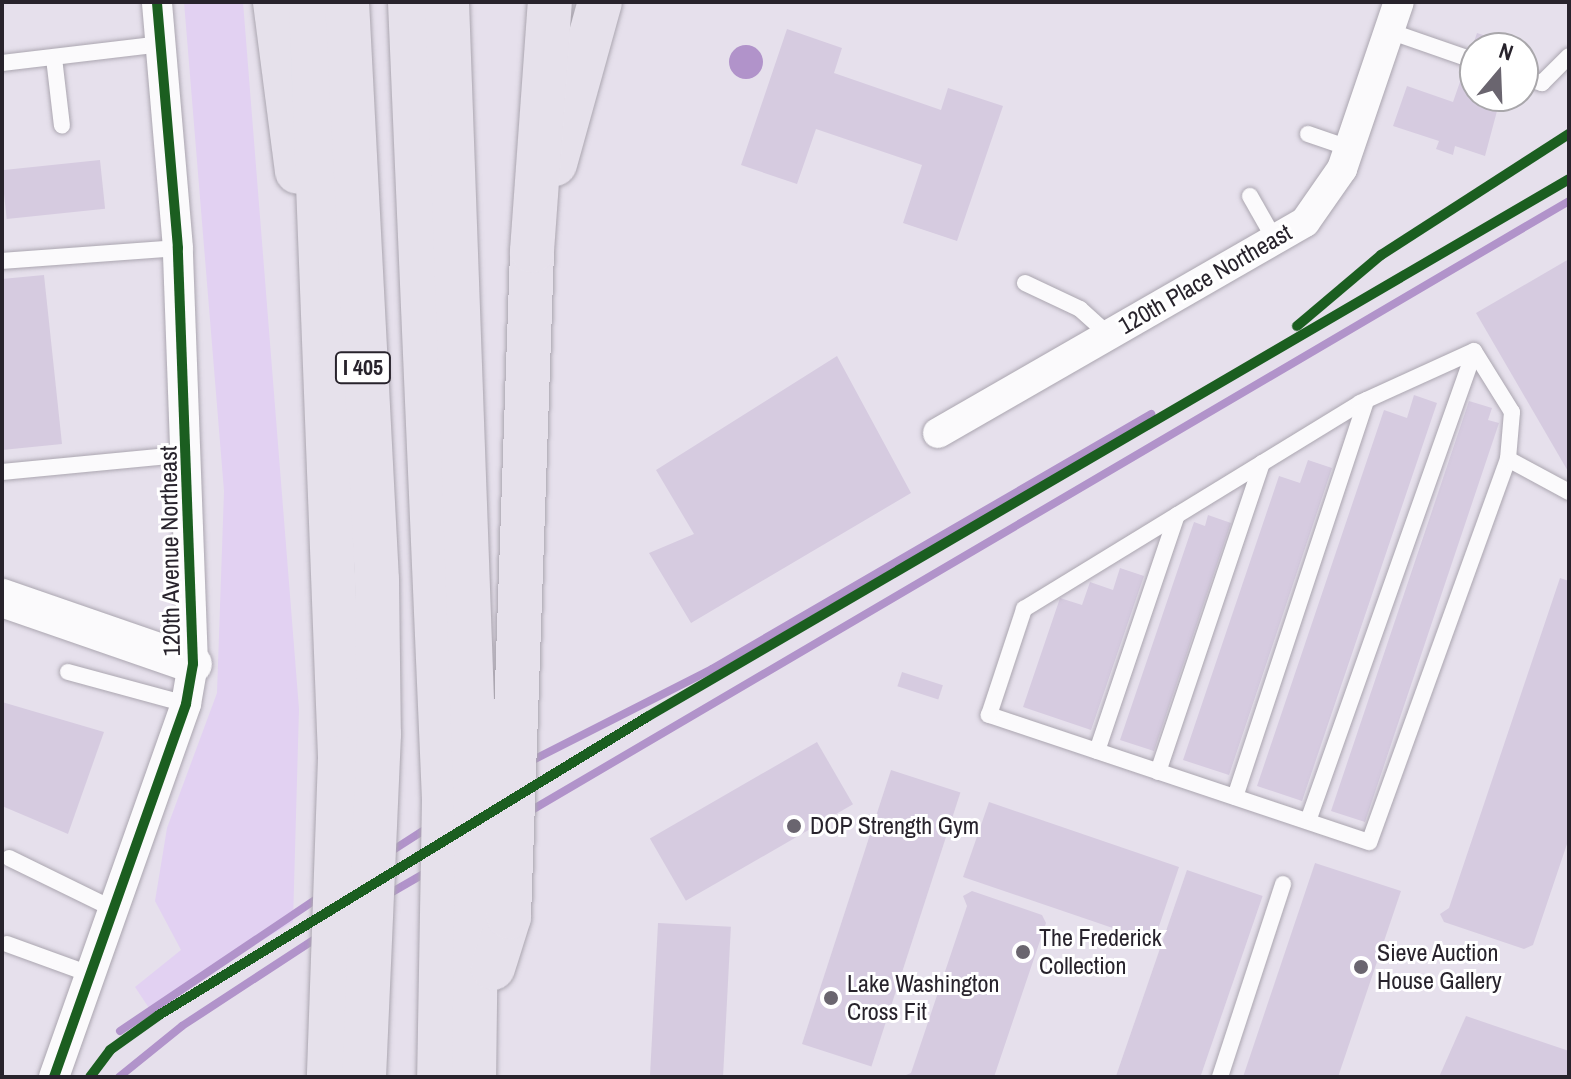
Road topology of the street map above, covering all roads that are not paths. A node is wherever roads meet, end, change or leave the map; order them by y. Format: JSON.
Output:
{"nodes":[{"id":1,"x":157,"y":2,"type":"edge"},
{"id":2,"x":275,"y":2,"type":"edge"},
{"id":3,"x":311,"y":2,"type":"edge"},
{"id":4,"x":347,"y":2,"type":"edge"},
{"id":5,"x":410,"y":2,"type":"edge"},
{"id":6,"x":447,"y":2,"type":"edge"},
{"id":7,"x":550,"y":2,"type":"edge"},
{"id":8,"x":600,"y":2,"type":"edge"},
{"id":9,"x":1399,"y":2,"type":"edge"},
{"id":10,"x":1389,"y":31,"type":"junction"},
{"id":11,"x":162,"y":44,"type":"junction"},
{"id":12,"x":1459,"y":55,"type":"edge"},
{"id":13,"x":1569,"y":56,"type":"edge"},
{"id":14,"x":54,"y":58,"type":"junction"},
{"id":15,"x":2,"y":63,"type":"edge"},
{"id":16,"x":1539,"y":82,"type":"edge"},
{"id":17,"x":62,"y":126,"type":"dead end"},
{"id":18,"x":1308,"y":134,"type":"dead end"},
{"id":19,"x":1349,"y":148,"type":"junction"},
{"id":20,"x":1250,"y":196,"type":"dead end"},
{"id":21,"x":1275,"y":240,"type":"junction"},
{"id":22,"x":178,"y":248,"type":"junction"},
{"id":23,"x":532,"y":251,"type":"junction"},
{"id":24,"x":2,"y":261,"type":"edge"},
{"id":25,"x":1025,"y":283,"type":"dead end"},
{"id":26,"x":1109,"y":335,"type":"junction"},
{"id":27,"x":1474,"y":351,"type":"junction"},
{"id":28,"x":330,"y":360,"type":"junction"},
{"id":29,"x":1366,"y":400,"type":"junction"},
{"id":30,"x":938,"y":433,"type":"dead end"},
{"id":31,"x":189,"y":454,"type":"junction"},
{"id":32,"x":1508,"y":459,"type":"junction"},
{"id":33,"x":1262,"y":463,"type":"junction"},
{"id":34,"x":2,"y":472,"type":"edge"},
{"id":35,"x":1569,"y":492,"type":"edge"},
{"id":36,"x":1177,"y":515,"type":"junction"},
{"id":37,"x":2,"y":598,"type":"edge"},
{"id":38,"x":193,"y":664,"type":"junction"},
{"id":39,"x":68,"y":672,"type":"dead end"},
{"id":40,"x":186,"y":704,"type":"junction"},
{"id":41,"x":457,"y":710,"type":"junction"},
{"id":42,"x":1097,"y":751,"type":"junction"},
{"id":43,"x":1158,"y":772,"type":"junction"},
{"id":44,"x":1235,"y":797,"type":"junction"},
{"id":45,"x":1308,"y":821,"type":"junction"},
{"id":46,"x":9,"y":858,"type":"dead end"},
{"id":47,"x":1283,"y":884,"type":"dead end"},
{"id":48,"x":115,"y":910,"type":"junction"},
{"id":49,"x":476,"y":932,"type":"junction"},
{"id":50,"x":7,"y":944,"type":"dead end"},
{"id":51,"x":92,"y":975,"type":"junction"},
{"id":52,"x":342,"y":1050,"type":"edge"},
{"id":53,"x":54,"y":1077,"type":"edge"},
{"id":54,"x":364,"y":1077,"type":"edge"},
{"id":55,"x":439,"y":1077,"type":"edge"},
{"id":56,"x":474,"y":1077,"type":"edge"},
{"id":57,"x":1220,"y":1077,"type":"edge"}],
"edges":[{"from":1,"to":11,"type":"street","name":"120th Avenue Northeast"},
{"from":2,"to":28,"type":"highway"},
{"from":3,"to":28,"type":"highway","number":"I 405"},
{"from":4,"to":52,"type":"highway","number":"I 405"},
{"from":5,"to":41,"type":"highway","number":"I 405"},
{"from":6,"to":41,"type":"highway","number":"I 405"},
{"from":7,"to":23,"type":"highway"},
{"from":8,"to":23,"type":"highway"},
{"from":9,"to":10,"type":"street","name":"120th Place Northeast"},
{"from":10,"to":12,"type":"lane"},
{"from":10,"to":19,"type":"street","name":"120th Place Northeast"},
{"from":11,"to":14,"type":"lane"},
{"from":11,"to":22,"type":"street","name":"120th Avenue Northeast"},
{"from":13,"to":16,"type":"lane"},
{"from":14,"to":15,"type":"lane"},
{"from":14,"to":17,"type":"lane"},
{"from":18,"to":19,"type":"lane"},
{"from":19,"to":21,"type":"street","name":"120th Place Northeast"},
{"from":20,"to":21,"type":"lane"},
{"from":21,"to":26,"type":"street","name":"120th Place Northeast"},
{"from":22,"to":24,"type":"lane"},
{"from":22,"to":31,"type":"street","name":"120th Avenue Northeast"},
{"from":23,"to":49,"type":"highway"},
{"from":25,"to":26,"type":"lane"},
{"from":26,"to":30,"type":"street","name":"120th Place Northeast"},
{"from":27,"to":29,"type":"lane"},
{"from":27,"to":32,"type":"lane"},
{"from":27,"to":45,"type":"lane"},
{"from":28,"to":52,"type":"highway","number":"I 405"},
{"from":29,"to":33,"type":"lane"},
{"from":29,"to":44,"type":"lane"},
{"from":31,"to":34,"type":"lane"},
{"from":31,"to":38,"type":"street","name":"120th Avenue Northeast"},
{"from":32,"to":35,"type":"lane"},
{"from":32,"to":45,"type":"lane"},
{"from":33,"to":36,"type":"lane"},
{"from":33,"to":43,"type":"lane"},
{"from":36,"to":42,"type":"lane"},
{"from":36,"to":42,"type":"lane"},
{"from":37,"to":38,"type":"street"},
{"from":38,"to":40,"type":"street","name":"120th Avenue Northeast"},
{"from":39,"to":40,"type":"lane"},
{"from":40,"to":48,"type":"street","name":"120th Avenue Northeast"},
{"from":41,"to":49,"type":"highway","number":"I 405"},
{"from":42,"to":43,"type":"lane"},
{"from":43,"to":44,"type":"lane"},
{"from":44,"to":45,"type":"lane"},
{"from":46,"to":48,"type":"lane"},
{"from":47,"to":57,"type":"lane"},
{"from":48,"to":51,"type":"street","name":"120th Avenue Northeast"},
{"from":49,"to":55,"type":"highway","number":"I 405"},
{"from":49,"to":56,"type":"highway"},
{"from":50,"to":51,"type":"lane"},
{"from":51,"to":53,"type":"street","name":"120th Avenue Northeast"},
{"from":52,"to":54,"type":"highway","number":"I 405"}]}
